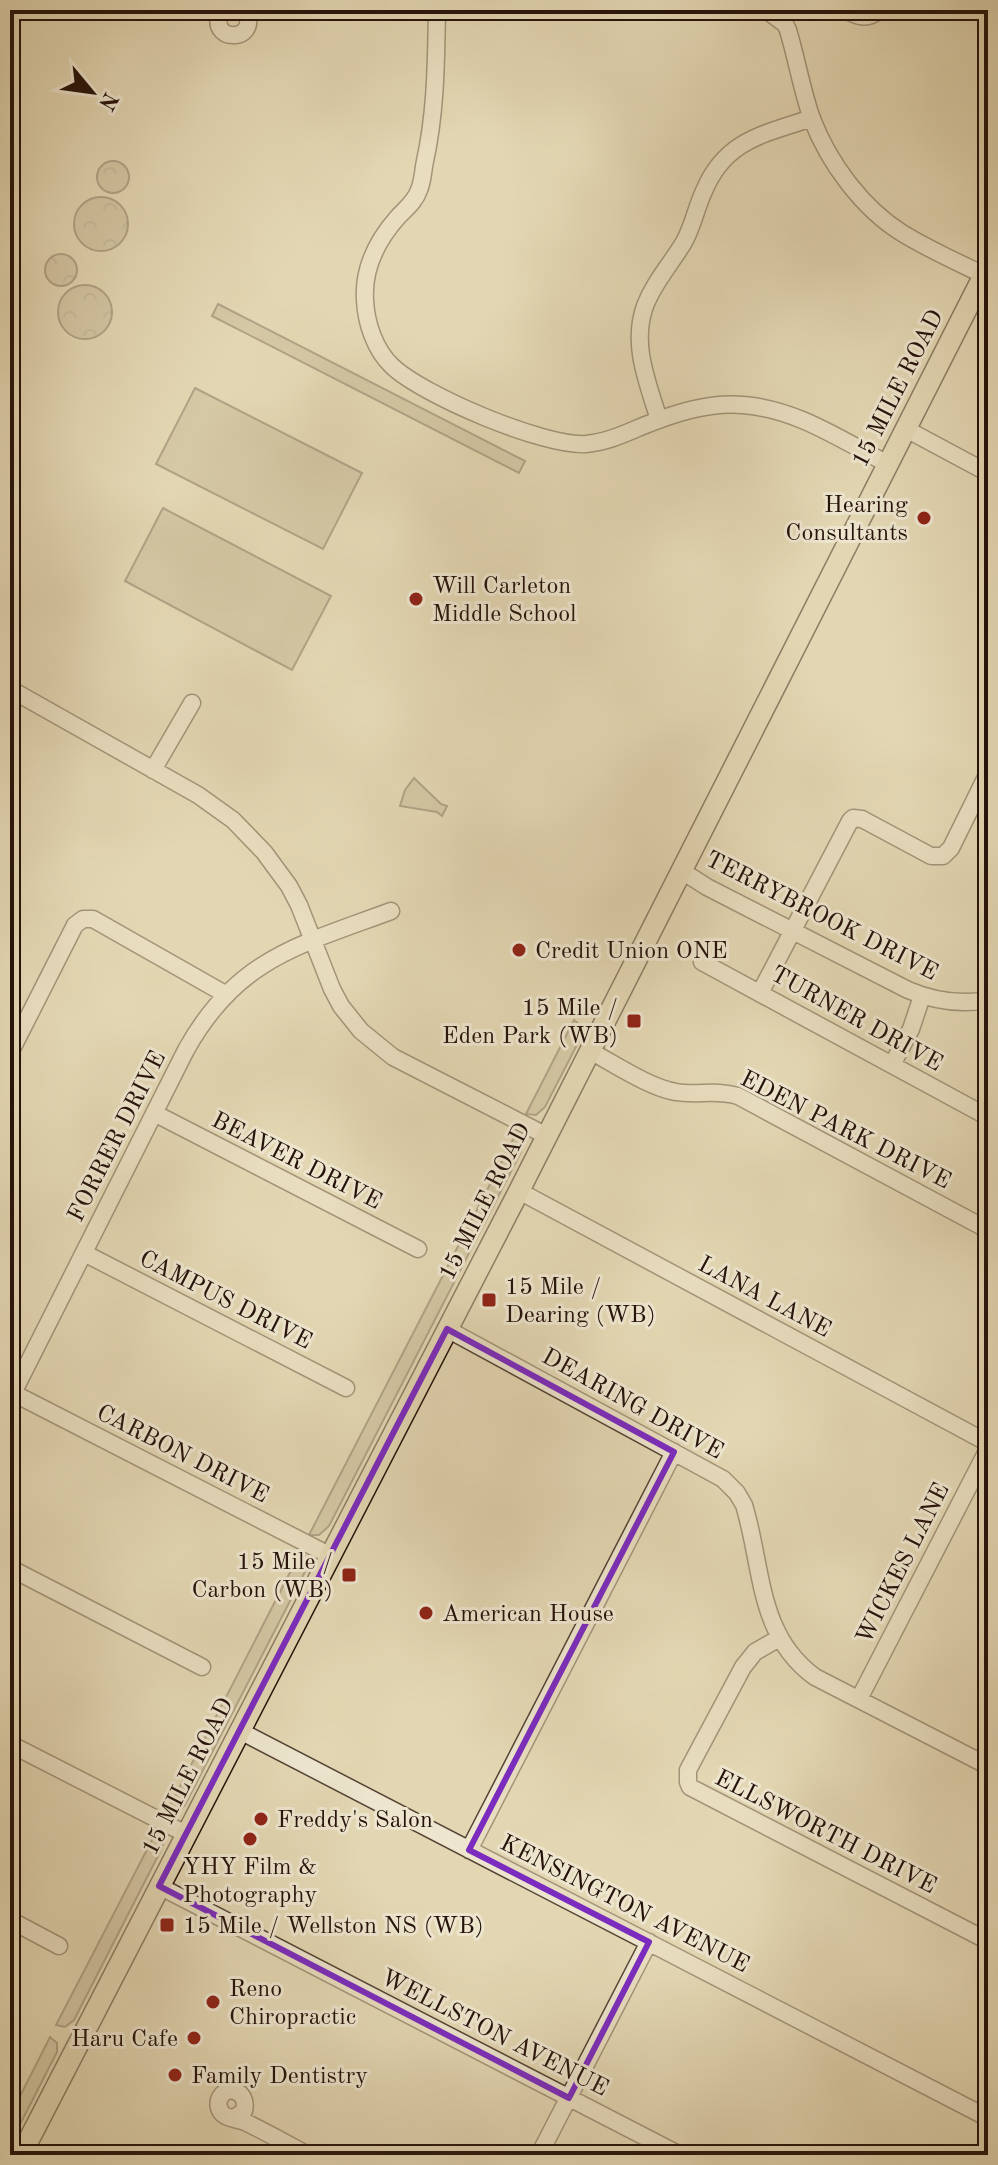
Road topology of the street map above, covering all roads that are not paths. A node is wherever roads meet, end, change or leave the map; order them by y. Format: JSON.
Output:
{"nodes":[{"id":1,"x":245,"y":10,"type":"edge"},
{"id":2,"x":437,"y":10,"type":"edge"},
{"id":3,"x":766,"y":10,"type":"edge"},
{"id":4,"x":845,"y":10,"type":"edge"},
{"id":5,"x":879,"y":10,"type":"edge"},
{"id":6,"x":218,"y":11,"type":"edge"},
{"id":7,"x":812,"y":118,"type":"junction"},
{"id":8,"x":986,"y":271,"type":"edge"},
{"id":9,"x":659,"y":420,"type":"junction"},
{"id":10,"x":906,"y":429,"type":"junction"},
{"id":11,"x":888,"y":464,"type":"junction"},
{"id":12,"x":988,"y":473,"type":"edge"},
{"id":13,"x":12,"y":696,"type":"edge"},
{"id":14,"x":192,"y":703,"type":"dead end"},
{"id":15,"x":153,"y":770,"type":"junction"},
{"id":16,"x":988,"y":773,"type":"edge"},
{"id":17,"x":682,"y":871,"type":"junction"},
{"id":18,"x":391,"y":911,"type":"dead end"},
{"id":19,"x":793,"y":931,"type":"junction"},
{"id":20,"x":314,"y":940,"type":"junction"},
{"id":21,"x":702,"y":962,"type":"dead end"},
{"id":22,"x":760,"y":993,"type":"junction"},
{"id":23,"x":225,"y":994,"type":"junction"},
{"id":24,"x":922,"y":996,"type":"junction"},
{"id":25,"x":988,"y":1000,"type":"edge"},
{"id":26,"x":590,"y":1051,"type":"junction"},
{"id":27,"x":10,"y":1053,"type":"edge"},
{"id":28,"x":892,"y":1065,"type":"junction"},
{"id":29,"x":154,"y":1113,"type":"junction"},
{"id":30,"x":988,"y":1117,"type":"edge"},
{"id":31,"x":547,"y":1136,"type":"junction"},
{"id":32,"x":519,"y":1191,"type":"junction"},
{"id":33,"x":988,"y":1230,"type":"edge"},
{"id":34,"x":418,"y":1249,"type":"dead end"},
{"id":35,"x":84,"y":1253,"type":"junction"},
{"id":36,"x":447,"y":1329,"type":"junction"},
{"id":37,"x":346,"y":1388,"type":"dead end"},
{"id":38,"x":11,"y":1396,"type":"edge"},
{"id":39,"x":988,"y":1443,"type":"edge"},
{"id":40,"x":988,"y":1449,"type":"edge"},
{"id":41,"x":674,"y":1452,"type":"junction"},
{"id":42,"x":331,"y":1556,"type":"junction"},
{"id":43,"x":10,"y":1568,"type":"edge"},
{"id":44,"x":779,"y":1638,"type":"junction"},
{"id":45,"x":202,"y":1667,"type":"dead end"},
{"id":46,"x":859,"y":1699,"type":"junction"},
{"id":47,"x":240,"y":1731,"type":"junction"},
{"id":48,"x":10,"y":1744,"type":"edge"},
{"id":49,"x":988,"y":1766,"type":"edge"},
{"id":50,"x":186,"y":1834,"type":"junction"},
{"id":51,"x":469,"y":1850,"type":"junction"},
{"id":52,"x":159,"y":1886,"type":"junction"},
{"id":53,"x":10,"y":1920,"type":"edge"},
{"id":54,"x":988,"y":1941,"type":"edge"},
{"id":55,"x":649,"y":1942,"type":"junction"},
{"id":56,"x":59,"y":1946,"type":"dead end"},
{"id":57,"x":569,"y":2098,"type":"junction"},
{"id":58,"x":240,"y":2112,"type":"dead end"},
{"id":59,"x":988,"y":2118,"type":"edge"},
{"id":60,"x":21,"y":2155,"type":"edge"},
{"id":61,"x":308,"y":2155,"type":"edge"},
{"id":62,"x":539,"y":2155,"type":"edge"},
{"id":63,"x":680,"y":2155,"type":"edge"}],
"edges":[{"from":1,"to":6,"type":"street"},
{"from":2,"to":9,"type":"street"},
{"from":3,"to":7,"type":"street"},
{"from":4,"to":5,"type":"street"},
{"from":7,"to":8,"type":"street"},
{"from":7,"to":9,"type":"street"},
{"from":8,"to":10,"type":"main road","name":"15 MILE ROAD"},
{"from":9,"to":11,"type":"street"},
{"from":10,"to":11,"type":"main road","name":"15 MILE ROAD"},
{"from":10,"to":12,"type":"street"},
{"from":11,"to":17,"type":"main road","name":"15 MILE ROAD"},
{"from":13,"to":15,"type":"street"},
{"from":14,"to":15,"type":"street"},
{"from":15,"to":20,"type":"street"},
{"from":16,"to":19,"type":"street"},
{"from":17,"to":19,"type":"street","name":"TERRYBROOK DRIVE"},
{"from":17,"to":26,"type":"main road","name":"15 MILE ROAD"},
{"from":18,"to":20,"type":"street","name":"FORRER DRIVE"},
{"from":19,"to":22,"type":"street"},
{"from":19,"to":24,"type":"street","name":"TERRYBROOK DRIVE"},
{"from":20,"to":23,"type":"street","name":"FORRER DRIVE"},
{"from":20,"to":31,"type":"street"},
{"from":21,"to":22,"type":"street","name":"TURNER DRIVE"},
{"from":22,"to":28,"type":"street","name":"TURNER DRIVE"},
{"from":23,"to":27,"type":"street"},
{"from":23,"to":29,"type":"street","name":"FORRER DRIVE"},
{"from":24,"to":25,"type":"street","name":"TERRYBROOK DRIVE"},
{"from":24,"to":28,"type":"street"},
{"from":26,"to":31,"type":"main road","name":"15 MILE ROAD"},
{"from":26,"to":33,"type":"street","name":"EDEN PARK DRIVE"},
{"from":28,"to":30,"type":"street","name":"TURNER DRIVE"},
{"from":29,"to":34,"type":"street","name":"BEAVER DRIVE"},
{"from":29,"to":35,"type":"street","name":"FORRER DRIVE"},
{"from":31,"to":32,"type":"main road","name":"15 MILE ROAD"},
{"from":32,"to":36,"type":"main road","name":"15 MILE ROAD"},
{"from":32,"to":39,"type":"street","name":"LANA LANE"},
{"from":35,"to":37,"type":"street","name":"CAMPUS DRIVE"},
{"from":35,"to":38,"type":"street","name":"FORRER DRIVE"},
{"from":36,"to":41,"type":"street","name":"DEARING DRIVE"},
{"from":36,"to":42,"type":"main road","name":"15 MILE ROAD"},
{"from":38,"to":42,"type":"street","name":"CARBON DRIVE"},
{"from":40,"to":46,"type":"street","name":"WICKES LANE"},
{"from":41,"to":44,"type":"street","name":"DEARING DRIVE"},
{"from":41,"to":51,"type":"street"},
{"from":42,"to":47,"type":"main road","name":"15 MILE ROAD"},
{"from":43,"to":45,"type":"street"},
{"from":44,"to":46,"type":"street","name":"DEARING DRIVE"},
{"from":44,"to":54,"type":"street","name":"ELLSWORTH DRIVE"},
{"from":46,"to":49,"type":"street","name":"DEARING DRIVE"},
{"from":47,"to":50,"type":"main road","name":"15 MILE ROAD"},
{"from":47,"to":51,"type":"street","name":"KENSINGTON AVENUE"},
{"from":48,"to":50,"type":"street"},
{"from":50,"to":52,"type":"main road","name":"15 MILE ROAD"},
{"from":51,"to":55,"type":"street","name":"KENSINGTON AVENUE"},
{"from":52,"to":57,"type":"street","name":"WELLSTON AVENUE"},
{"from":52,"to":60,"type":"main road","name":"15 MILE ROAD"},
{"from":53,"to":56,"type":"street"},
{"from":55,"to":57,"type":"street"},
{"from":55,"to":59,"type":"street","name":"KENSINGTON AVENUE"},
{"from":57,"to":62,"type":"street"},
{"from":57,"to":63,"type":"street","name":"WELLSTON AVENUE"},
{"from":58,"to":61,"type":"street"}]}
